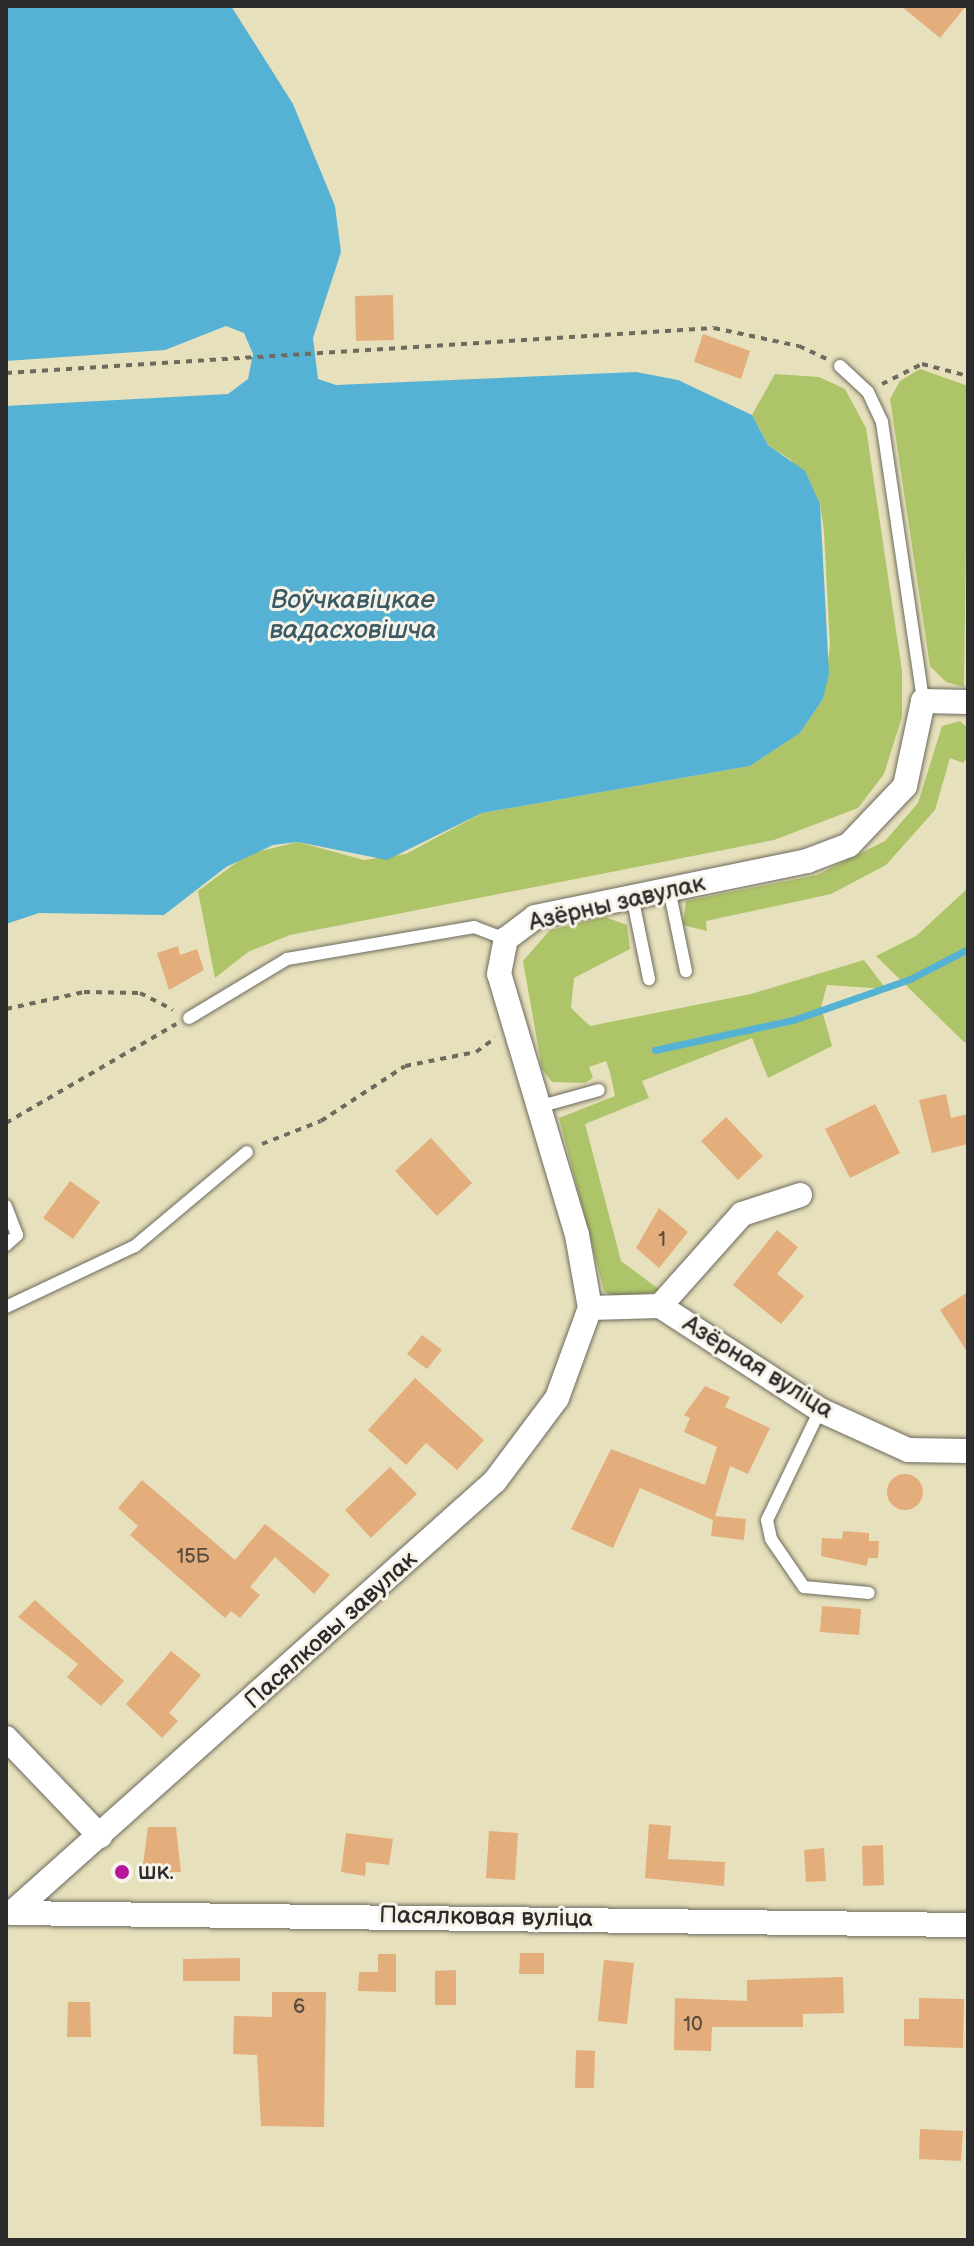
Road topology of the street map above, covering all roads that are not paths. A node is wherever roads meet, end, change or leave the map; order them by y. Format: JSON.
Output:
{"nodes":[{"id":1,"x":840,"y":366,"type":"road end"},
{"id":2,"x":923,"y":701,"type":"junction"},
{"id":3,"x":968,"y":702,"type":"edge"},
{"id":4,"x":669,"y":889,"type":"junction"},
{"id":5,"x":632,"y":896,"type":"junction"},
{"id":6,"x":506,"y":939,"type":"junction"},
{"id":7,"x":686,"y":971,"type":"dead end"},
{"id":8,"x":649,"y":979,"type":"dead end"},
{"id":9,"x":189,"y":1018,"type":"road end"},
{"id":10,"x":599,"y":1090,"type":"dead end"},
{"id":11,"x":538,"y":1107,"type":"junction"},
{"id":12,"x":247,"y":1152,"type":"road end"},
{"id":13,"x":800,"y":1195,"type":"dead end"},
{"id":14,"x":6,"y":1206,"type":"edge"},
{"id":15,"x":6,"y":1245,"type":"edge"},
{"id":16,"x":660,"y":1306,"type":"junction"},
{"id":17,"x":6,"y":1307,"type":"edge"},
{"id":18,"x":590,"y":1308,"type":"junction"},
{"id":19,"x":820,"y":1410,"type":"junction"},
{"id":20,"x":968,"y":1451,"type":"edge"},
{"id":21,"x":869,"y":1593,"type":"dead end"},
{"id":22,"x":6,"y":1738,"type":"edge"},
{"id":23,"x":100,"y":1836,"type":"junction"},
{"id":24,"x":10,"y":1913,"type":"edge"},
{"id":25,"x":968,"y":1925,"type":"edge"}],
"edges":[{"from":1,"to":2,"type":"lane"},
{"from":2,"to":3,"type":"street"},
{"from":2,"to":4,"type":"street","name":"Азёрны завулак"},
{"from":4,"to":5,"type":"street","name":"Азёрны завулак"},
{"from":4,"to":7,"type":"lane"},
{"from":5,"to":6,"type":"street","name":"Азёрны завулак"},
{"from":5,"to":8,"type":"lane"},
{"from":6,"to":9,"type":"lane"},
{"from":6,"to":11,"type":"street","name":"Азёрны завулак"},
{"from":10,"to":11,"type":"lane"},
{"from":11,"to":18,"type":"street","name":"Азёрны завулак"},
{"from":12,"to":17,"type":"lane"},
{"from":13,"to":16,"type":"street"},
{"from":14,"to":15,"type":"lane"},
{"from":16,"to":18,"type":"street","name":"Азёрная вуліца"},
{"from":16,"to":19,"type":"street","name":"Азёрная вуліца"},
{"from":18,"to":23,"type":"street","name":"Пасялковы завулак"},
{"from":19,"to":20,"type":"street","name":"Азёрная вуліца"},
{"from":19,"to":21,"type":"lane"},
{"from":22,"to":23,"type":"street"},
{"from":23,"to":24,"type":"street","name":"Пасялковы завулак"},
{"from":24,"to":25,"type":"street","name":"Пасялковая вуліца"}]}
